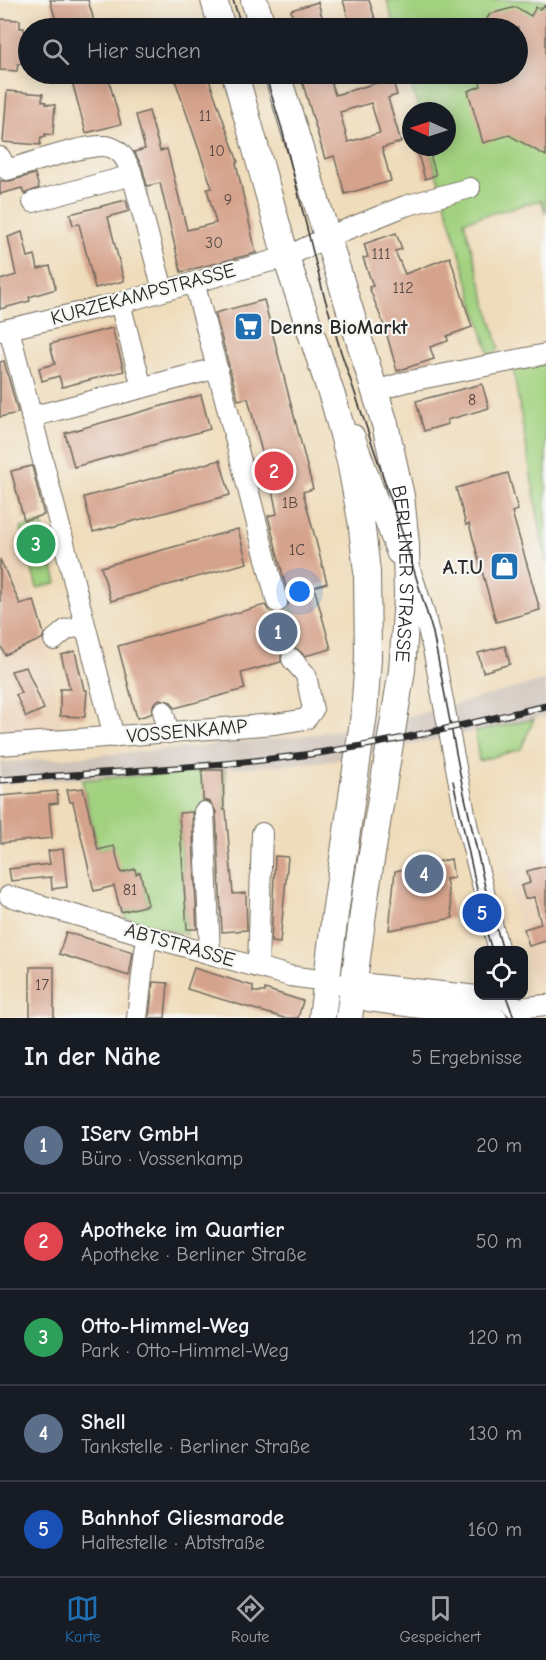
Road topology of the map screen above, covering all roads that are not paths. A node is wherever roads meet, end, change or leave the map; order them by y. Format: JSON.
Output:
{"nodes":[{"id":1,"x":214,"y":0,"type":"edge"},
{"id":2,"x":254,"y":0,"type":"edge"},
{"id":3,"x":219,"y":18,"type":"edge"},
{"id":4,"x":260,"y":18,"type":"edge"},
{"id":5,"x":238,"y":84,"type":"edge"},
{"id":6,"x":280,"y":84,"type":"edge"},
{"id":7,"x":0,"y":157,"type":"edge"},
{"id":8,"x":132,"y":175,"type":"junction"},
{"id":9,"x":470,"y":188,"type":"dead end"},
{"id":10,"x":33,"y":202,"type":"dead end"},
{"id":11,"x":328,"y":237,"type":"junction"},
{"id":12,"x":286,"y":256,"type":"junction"},
{"id":13,"x":194,"y":282,"type":"junction"},
{"id":14,"x":163,"y":290,"type":"junction"},
{"id":15,"x":120,"y":303,"type":"junction"},
{"id":16,"x":4,"y":330,"type":"edge"},
{"id":17,"x":546,"y":354,"type":"edge"},
{"id":18,"x":217,"y":368,"type":"junction"},
{"id":19,"x":323,"y":373,"type":"junction"},
{"id":20,"x":142,"y":388,"type":"junction"},
{"id":21,"x":376,"y":391,"type":"junction"},
{"id":22,"x":31,"y":417,"type":"junction"},
{"id":23,"x":407,"y":560,"type":"junction"},
{"id":24,"x":277,"y":602,"type":"tunnel mouth"},
{"id":25,"x":85,"y":626,"type":"junction"},
{"id":26,"x":54,"y":640,"type":"dead end"},
{"id":27,"x":292,"y":659,"type":"tunnel mouth"},
{"id":28,"x":163,"y":711,"type":"dead end"},
{"id":29,"x":170,"y":733,"type":"junction"},
{"id":30,"x":114,"y":737,"type":"junction"},
{"id":31,"x":0,"y":745,"type":"edge"},
{"id":32,"x":204,"y":812,"type":"dead end"},
{"id":33,"x":262,"y":833,"type":"dead end"},
{"id":34,"x":9,"y":896,"type":"dead end"},
{"id":35,"x":148,"y":937,"type":"junction"},
{"id":36,"x":498,"y":946,"type":"edge"},
{"id":37,"x":210,"y":954,"type":"junction"},
{"id":38,"x":258,"y":967,"type":"junction"},
{"id":39,"x":326,"y":981,"type":"junction"},
{"id":40,"x":353,"y":988,"type":"junction"},
{"id":41,"x":546,"y":1005,"type":"edge"},
{"id":42,"x":512,"y":1010,"type":"edge"},
{"id":43,"x":137,"y":1018,"type":"edge"},
{"id":44,"x":322,"y":1018,"type":"edge"},
{"id":45,"x":349,"y":1018,"type":"edge"},
{"id":46,"x":497,"y":1018,"type":"edge"}],
"edges":[{"from":1,"to":3,"type":"main road"},
{"from":2,"to":4,"type":"main road"},
{"from":5,"to":12,"type":"main road","name":"BERLINER STRASSE"},
{"from":6,"to":11,"type":"main road","name":"BERLINER STRASSE"},
{"from":7,"to":8,"type":"street"},
{"from":8,"to":10,"type":"street"},
{"from":8,"to":14,"type":"street"},
{"from":9,"to":11,"type":"street"},
{"from":11,"to":12,"type":"street"},
{"from":11,"to":21,"type":"main road","name":"BERLINER STRASSE"},
{"from":12,"to":13,"type":"street","name":"KURZEKAMPSTRASSE"},
{"from":12,"to":19,"type":"main road","name":"BERLINER STRASSE"},
{"from":13,"to":14,"type":"street","name":"KURZEKAMPSTRASSE"},
{"from":13,"to":18,"type":"street"},
{"from":14,"to":15,"type":"street","name":"KURZEKAMPSTRASSE"},
{"from":15,"to":16,"type":"street","name":"KURZEKAMPSTRASSE"},
{"from":15,"to":20,"type":"street"},
{"from":16,"to":22,"type":"street"},
{"from":17,"to":21,"type":"street"},
{"from":18,"to":20,"type":"street"},
{"from":18,"to":24,"type":"street"},
{"from":19,"to":23,"type":"street"},
{"from":19,"to":39,"type":"main road","name":"BERLINER STRASSE"},
{"from":20,"to":22,"type":"street"},
{"from":21,"to":23,"type":"main road","name":"BERLINER STRASSE"},
{"from":22,"to":25,"type":"street"},
{"from":23,"to":36,"type":"street"},
{"from":23,"to":40,"type":"main road","name":"BERLINER STRASSE"},
{"from":25,"to":26,"type":"street"},
{"from":25,"to":30,"type":"street"},
{"from":27,"to":29,"type":"street","name":"VOSSENKAMP"},
{"from":28,"to":29,"type":"street"},
{"from":29,"to":30,"type":"street","name":"VOSSENKAMP"},
{"from":30,"to":31,"type":"street","name":"VOSSENKAMP"},
{"from":32,"to":37,"type":"street"},
{"from":33,"to":38,"type":"street"},
{"from":34,"to":35,"type":"street","name":"ABTSTRASSE"},
{"from":35,"to":37,"type":"street","name":"ABTSTRASSE"},
{"from":35,"to":43,"type":"street"},
{"from":37,"to":38,"type":"street","name":"ABTSTRASSE"},
{"from":38,"to":39,"type":"street","name":"ABTSTRASSE"},
{"from":39,"to":40,"type":"street","name":"ABTSTRASSE"},
{"from":39,"to":44,"type":"main road","name":"BERLINER STRASSE"},
{"from":40,"to":42,"type":"street","name":"ABTSTRASSE"},
{"from":40,"to":45,"type":"main road","name":"BERLINER STRASSE"},
{"from":40,"to":46,"type":"street","name":"ABTSTRASSE"},
{"from":41,"to":42,"type":"street"}]}
